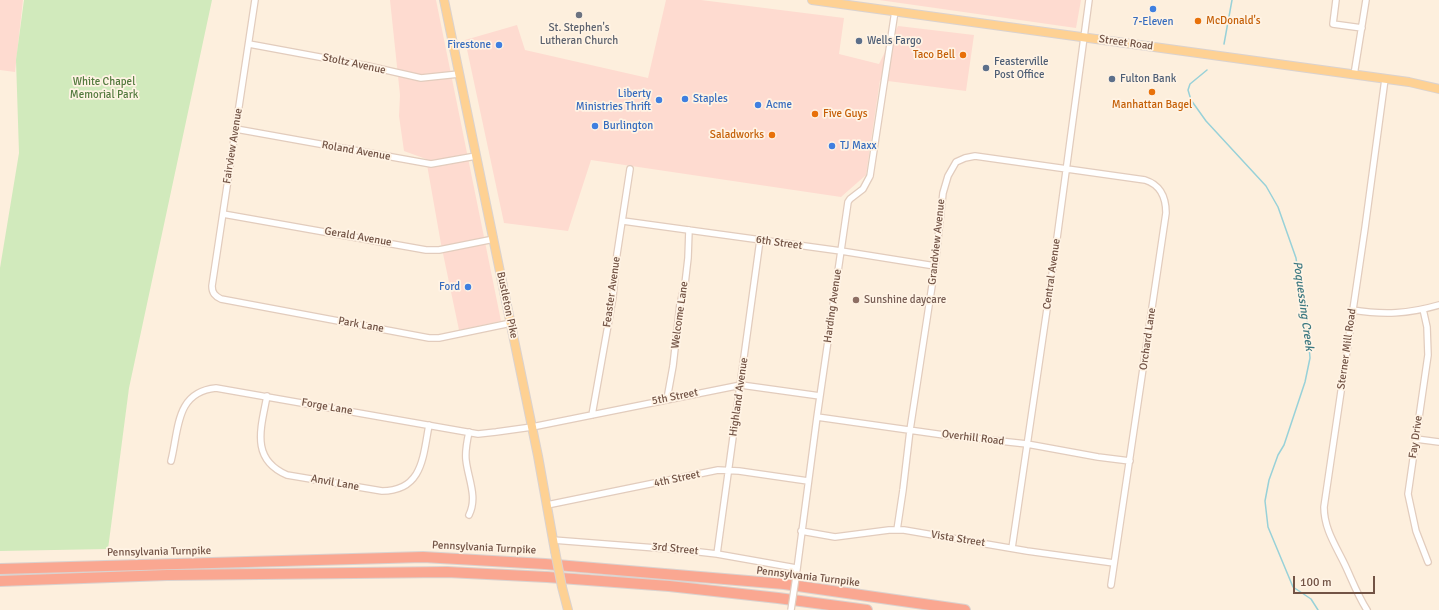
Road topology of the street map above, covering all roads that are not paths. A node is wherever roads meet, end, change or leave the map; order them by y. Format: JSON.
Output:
{"nodes":[{"id":1,"x":255,"y":0,"type":"edge"},
{"id":2,"x":444,"y":0,"type":"edge"},
{"id":3,"x":812,"y":0,"type":"edge"},
{"id":4,"x":1089,"y":0,"type":"edge"},
{"id":5,"x":1336,"y":0,"type":"edge"},
{"id":6,"x":1366,"y":0,"type":"edge"},
{"id":7,"x":895,"y":11,"type":"junction"},
{"id":8,"x":1362,"y":28,"type":"junction"},
{"id":9,"x":1084,"y":38,"type":"junction"},
{"id":10,"x":249,"y":44,"type":"junction"},
{"id":11,"x":459,"y":74,"type":"junction"},
{"id":12,"x":1354,"y":75,"type":"junction"},
{"id":13,"x":1385,"y":79,"type":"junction"},
{"id":14,"x":1439,"y":88,"type":"edge"},
{"id":15,"x":236,"y":129,"type":"junction"},
{"id":16,"x":476,"y":156,"type":"junction"},
{"id":17,"x":1067,"y":169,"type":"junction"},
{"id":18,"x":630,"y":170,"type":"dead end"},
{"id":19,"x":223,"y":214,"type":"junction"},
{"id":20,"x":623,"y":221,"type":"junction"},
{"id":21,"x":689,"y":230,"type":"junction"},
{"id":22,"x":494,"y":239,"type":"junction"},
{"id":23,"x":760,"y":240,"type":"junction"},
{"id":24,"x":841,"y":251,"type":"junction"},
{"id":25,"x":935,"y":266,"type":"junction"},
{"id":26,"x":213,"y":292,"type":"joint"},
{"id":27,"x":1439,"y":305,"type":"edge"},
{"id":28,"x":1352,"y":310,"type":"junction"},
{"id":29,"x":1423,"y":310,"type":"junction"},
{"id":30,"x":511,"y":323,"type":"junction"},
{"id":31,"x":741,"y":385,"type":"junction"},
{"id":32,"x":267,"y":396,"type":"junction"},
{"id":33,"x":820,"y":396,"type":"junction"},
{"id":34,"x":666,"y":399,"type":"junction"},
{"id":35,"x":592,"y":415,"type":"junction"},
{"id":36,"x":817,"y":417,"type":"junction"},
{"id":37,"x":429,"y":425,"type":"junction"},
{"id":38,"x":532,"y":427,"type":"junction"},
{"id":39,"x":910,"y":430,"type":"junction"},
{"id":40,"x":469,"y":432,"type":"junction"},
{"id":41,"x":1416,"y":439,"type":"junction"},
{"id":42,"x":1439,"y":442,"type":"edge"},
{"id":43,"x":1027,"y":444,"type":"junction"},
{"id":44,"x":170,"y":461,"type":"dead end"},
{"id":45,"x":1130,"y":461,"type":"junction"},
{"id":46,"x":729,"y":470,"type":"junction"},
{"id":47,"x":808,"y":481,"type":"junction"},
{"id":48,"x":547,"y":505,"type":"junction"},
{"id":49,"x":469,"y":515,"type":"dead end"},
{"id":50,"x":897,"y":530,"type":"junction"},
{"id":51,"x":801,"y":531,"type":"junction"},
{"id":52,"x":553,"y":540,"type":"junction"},
{"id":53,"x":1012,"y":548,"type":"junction"},
{"id":54,"x":717,"y":554,"type":"junction"},
{"id":55,"x":1428,"y":562,"type":"dead end"},
{"id":56,"x":1114,"y":563,"type":"junction"},
{"id":57,"x":796,"y":568,"type":"junction"},
{"id":58,"x":0,"y":569,"type":"edge"},
{"id":59,"x":0,"y":581,"type":"edge"},
{"id":60,"x":1111,"y":585,"type":"dead end"},
{"id":61,"x":568,"y":610,"type":"edge"},
{"id":62,"x":791,"y":610,"type":"edge"},
{"id":63,"x":867,"y":610,"type":"edge"},
{"id":64,"x":965,"y":610,"type":"edge"},
{"id":65,"x":1368,"y":610,"type":"edge"}],
"edges":[{"from":1,"to":10,"type":"street","name":"Fairview Avenue"},
{"from":2,"to":11,"type":"main road","name":"Bustleton Pike"},
{"from":3,"to":7,"type":"main road","name":"Street Road"},
{"from":4,"to":9,"type":"street","name":"Central Avenue"},
{"from":5,"to":8,"type":"street"},
{"from":6,"to":8,"type":"street"},
{"from":7,"to":9,"type":"main road","name":"Street Road"},
{"from":7,"to":24,"type":"street","name":"Harding Avenue"},
{"from":8,"to":12,"type":"street"},
{"from":9,"to":12,"type":"main road","name":"Street Road"},
{"from":9,"to":17,"type":"street","name":"Central Avenue"},
{"from":10,"to":11,"type":"street","name":"Stoltz Avenue"},
{"from":10,"to":15,"type":"street","name":"Fairview Avenue"},
{"from":11,"to":16,"type":"main road","name":"Bustleton Pike"},
{"from":12,"to":13,"type":"main road","name":"Street Road"},
{"from":13,"to":14,"type":"main road","name":"Street Road"},
{"from":13,"to":28,"type":"street","name":"Sterner Mill Road"},
{"from":15,"to":16,"type":"street","name":"Roland Avenue"},
{"from":15,"to":19,"type":"street","name":"Fairview Avenue"},
{"from":16,"to":22,"type":"main road","name":"Bustleton Pike"},
{"from":17,"to":25,"type":"street","name":"Grandview Avenue"},
{"from":17,"to":43,"type":"street","name":"Central Avenue"},
{"from":17,"to":45,"type":"street","name":"Orchard Lane"},
{"from":18,"to":20,"type":"street","name":"Feaster Avenue"},
{"from":19,"to":22,"type":"street","name":"Gerald Avenue"},
{"from":19,"to":26,"type":"street","name":"Fairview Avenue"},
{"from":20,"to":21,"type":"street","name":"6th Street"},
{"from":20,"to":35,"type":"street","name":"Feaster Avenue"},
{"from":21,"to":23,"type":"street","name":"6th Street"},
{"from":21,"to":34,"type":"street","name":"Welcome Lane"},
{"from":22,"to":30,"type":"main road","name":"Bustleton Pike"},
{"from":23,"to":24,"type":"street","name":"6th Street"},
{"from":23,"to":31,"type":"street","name":"Highland Avenue"},
{"from":24,"to":25,"type":"street","name":"6th Street"},
{"from":24,"to":33,"type":"street","name":"Harding Avenue"},
{"from":25,"to":39,"type":"street","name":"Grandview Avenue"},
{"from":26,"to":30,"type":"street","name":"Park Lane"},
{"from":27,"to":29,"type":"street"},
{"from":28,"to":29,"type":"street"},
{"from":28,"to":65,"type":"street","name":"Sterner Mill Road"},
{"from":29,"to":41,"type":"street","name":"Fay Drive"},
{"from":30,"to":38,"type":"main road","name":"Bustleton Pike"},
{"from":31,"to":33,"type":"street","name":"5th Street"},
{"from":31,"to":34,"type":"street","name":"5th Street"},
{"from":31,"to":46,"type":"street","name":"Highland Avenue"},
{"from":32,"to":37,"type":"street","name":"Forge Lane"},
{"from":32,"to":37,"type":"street","name":"Anvil Lane"},
{"from":32,"to":44,"type":"street","name":"Forge Lane"},
{"from":33,"to":36,"type":"street","name":"Harding Avenue"},
{"from":34,"to":35,"type":"street","name":"5th Street"},
{"from":35,"to":38,"type":"street","name":"5th Street"},
{"from":36,"to":39,"type":"street","name":"Overhill Road"},
{"from":36,"to":47,"type":"street","name":"Harding Avenue"},
{"from":37,"to":40,"type":"street","name":"Forge Lane"},
{"from":38,"to":40,"type":"street","name":"Forge Lane"},
{"from":38,"to":48,"type":"main road","name":"Bustleton Pike"},
{"from":39,"to":43,"type":"street","name":"Overhill Road"},
{"from":39,"to":50,"type":"street","name":"Grandview Avenue"},
{"from":40,"to":49,"type":"street"},
{"from":41,"to":42,"type":"street"},
{"from":41,"to":55,"type":"street","name":"Fay Drive"},
{"from":43,"to":45,"type":"street","name":"Overhill Road"},
{"from":43,"to":53,"type":"street","name":"Central Avenue"},
{"from":45,"to":56,"type":"street","name":"Orchard Lane"},
{"from":46,"to":47,"type":"street","name":"4th Street"},
{"from":46,"to":48,"type":"street","name":"4th Street"},
{"from":46,"to":54,"type":"street","name":"Highland Avenue"},
{"from":47,"to":51,"type":"street","name":"Harding Avenue"},
{"from":48,"to":52,"type":"main road","name":"Bustleton Pike"},
{"from":50,"to":51,"type":"street","name":"Vista Street"},
{"from":50,"to":53,"type":"street","name":"Vista Street"},
{"from":51,"to":57,"type":"street","name":"Harding Avenue"},
{"from":52,"to":54,"type":"street","name":"3rd Street"},
{"from":52,"to":61,"type":"main road","name":"Bustleton Pike","bridge":true},
{"from":53,"to":56,"type":"street","name":"Vista Street"},
{"from":54,"to":57,"type":"street","name":"3rd Street"},
{"from":56,"to":60,"type":"street","name":"Orchard Lane"},
{"from":57,"to":62,"type":"street","name":"Harding Avenue","bridge":true},
{"from":58,"to":64,"type":"highway","name":"Pennsylvania Turnpike"},
{"from":59,"to":63,"type":"highway","name":"Pennsylvania Turnpike"}]}
